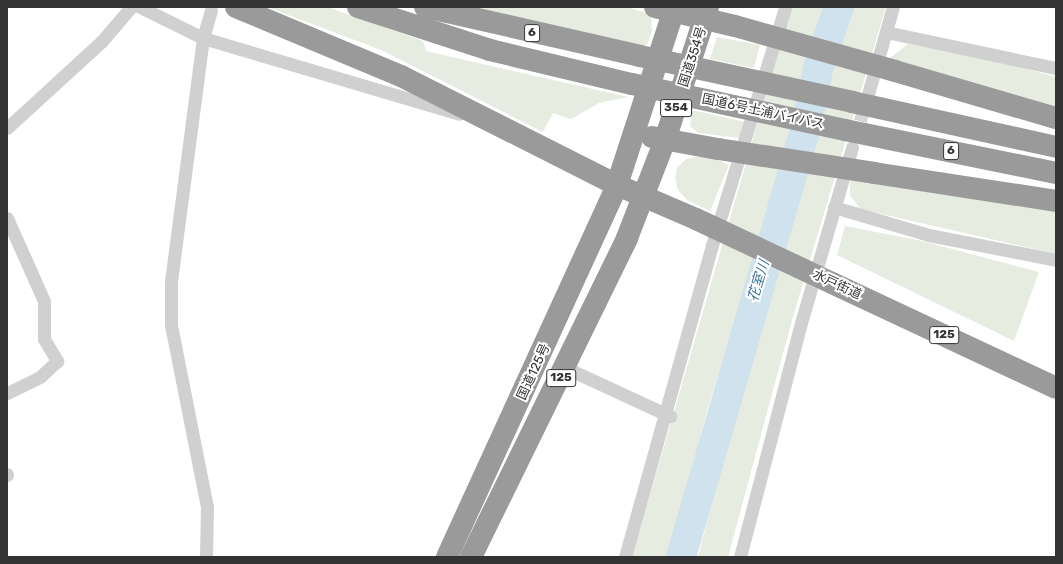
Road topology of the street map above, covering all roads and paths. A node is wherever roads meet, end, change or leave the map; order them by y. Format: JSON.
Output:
{"nodes":[{"id":1,"x":131,"y":7,"type":"edge"},
{"id":2,"x":140,"y":7,"type":"edge"},
{"id":3,"x":236,"y":7,"type":"edge"},
{"id":4,"x":358,"y":7,"type":"edge"},
{"id":5,"x":425,"y":7,"type":"edge"},
{"id":6,"x":785,"y":7,"type":"edge"},
{"id":7,"x":893,"y":7,"type":"edge"},
{"id":8,"x":668,"y":8,"type":"edge"},
{"id":9,"x":211,"y":10,"type":"dead end"},
{"id":10,"x":707,"y":13,"type":"edge"},
{"id":11,"x":886,"y":32,"type":"junction"},
{"id":12,"x":203,"y":38,"type":"junction"},
{"id":13,"x":1056,"y":68,"type":"edge"},
{"id":14,"x":860,"y":98,"type":"junction"},
{"id":15,"x":1056,"y":118,"type":"edge"},
{"id":16,"x":489,"y":122,"type":"junction"},
{"id":17,"x":7,"y":128,"type":"edge"},
{"id":18,"x":636,"y":134,"type":"junction"},
{"id":19,"x":849,"y":138,"type":"junction"},
{"id":20,"x":666,"y":140,"type":"junction"},
{"id":21,"x":1056,"y":147,"type":"edge"},
{"id":22,"x":1056,"y":173,"type":"edge"},
{"id":23,"x":617,"y":185,"type":"junction"},
{"id":24,"x":645,"y":197,"type":"junction"},
{"id":25,"x":1056,"y":201,"type":"edge"},
{"id":26,"x":834,"y":207,"type":"junction"},
{"id":27,"x":7,"y":218,"type":"edge"},
{"id":28,"x":1056,"y":260,"type":"edge"},
{"id":29,"x":566,"y":368,"type":"junction"},
{"id":30,"x":1056,"y":388,"type":"edge"},
{"id":31,"x":7,"y":393,"type":"edge"},
{"id":32,"x":668,"y":415,"type":"junction"},
{"id":33,"x":206,"y":557,"type":"edge"},
{"id":34,"x":447,"y":557,"type":"edge"},
{"id":35,"x":471,"y":557,"type":"edge"},
{"id":36,"x":625,"y":557,"type":"edge"},
{"id":37,"x":740,"y":557,"type":"edge"}],
"edges":[{"from":1,"to":17,"type":"street"},
{"from":2,"to":12,"type":"street"},
{"from":3,"to":16,"type":"highway","name":"水戸街道"},
{"from":4,"to":19,"type":"highway","name":"国道6号土浦バイパス","number":"6","bridge":true},
{"from":5,"to":14,"type":"highway","number":"6","bridge":true},
{"from":6,"to":32,"type":"street"},
{"from":7,"to":11,"type":"street"},
{"from":8,"to":10,"type":"highway"},
{"from":8,"to":18,"type":"highway","number":"354"},
{"from":9,"to":12,"type":"street"},
{"from":10,"to":15,"type":"highway","bridge":true},
{"from":10,"to":20,"type":"highway","name":"国道354号","number":"354"},
{"from":11,"to":13,"type":"street"},
{"from":11,"to":14,"type":"street"},
{"from":12,"to":16,"type":"street"},
{"from":12,"to":33,"type":"street"},
{"from":14,"to":21,"type":"highway","number":"6"},
{"from":16,"to":23,"type":"highway","name":"水戸街道"},
{"from":18,"to":20,"type":"highway"},
{"from":18,"to":23,"type":"highway","number":"354"},
{"from":19,"to":22,"type":"highway","name":"国道6号土浦バイパス","number":"6"},
{"from":19,"to":26,"type":"street"},
{"from":20,"to":24,"type":"highway","name":"国道354号","number":"354"},
{"from":20,"to":25,"type":"highway","bridge":true},
{"from":23,"to":24,"type":"highway","name":"水戸街道","number":"125"},
{"from":23,"to":34,"type":"highway","name":"国道125号","number":"125"},
{"from":24,"to":29,"type":"highway","name":"国道125号","number":"125"},
{"from":24,"to":30,"type":"highway","name":"水戸街道","number":"125","bridge":true},
{"from":26,"to":28,"type":"street"},
{"from":26,"to":37,"type":"street"},
{"from":27,"to":31,"type":"street"},
{"from":29,"to":32,"type":"street"},
{"from":29,"to":35,"type":"highway","name":"国道125号","number":"125"},
{"from":32,"to":36,"type":"street"}]}
